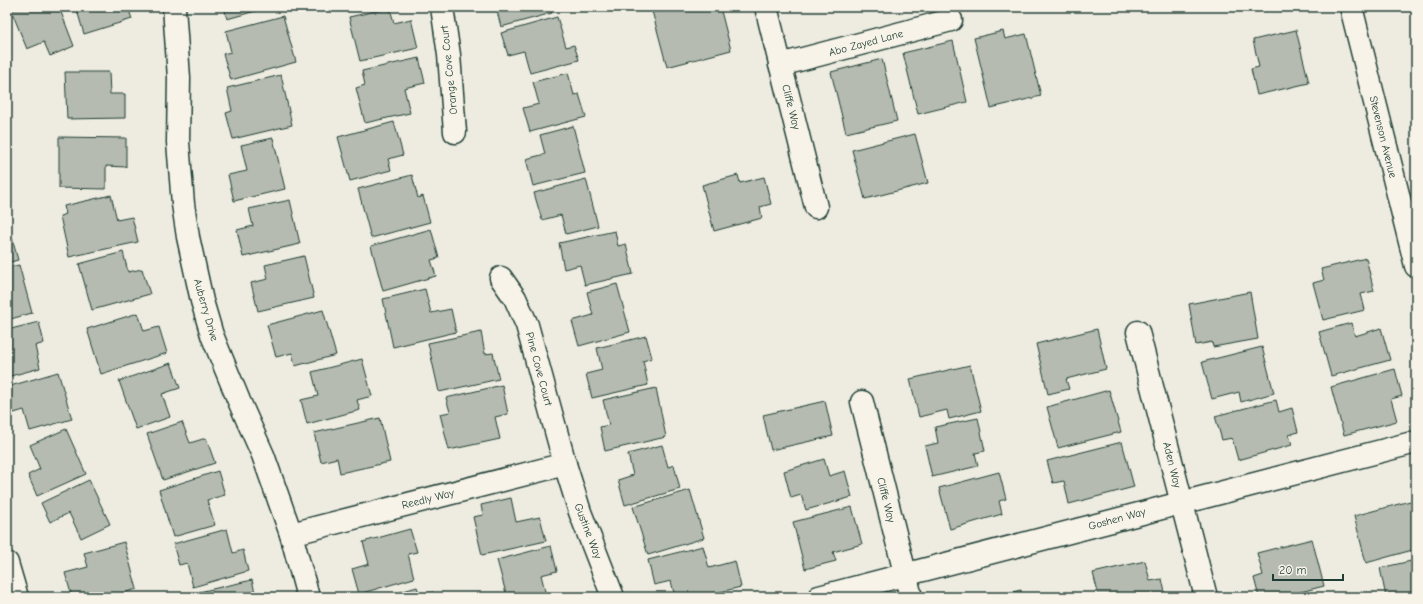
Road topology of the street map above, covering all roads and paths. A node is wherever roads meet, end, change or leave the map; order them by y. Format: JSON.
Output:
{"nodes":[{"id":1,"x":174,"y":7,"type":"edge"},
{"id":2,"x":442,"y":7,"type":"edge"},
{"id":3,"x":766,"y":7,"type":"edge"},
{"id":4,"x":1351,"y":7,"type":"edge"},
{"id":5,"x":951,"y":20,"type":"dead end"},
{"id":6,"x":780,"y":65,"type":"junction"},
{"id":7,"x":455,"y":132,"type":"dead end"},
{"id":8,"x":816,"y":207,"type":"dead end"},
{"id":9,"x":1416,"y":266,"type":"edge"},
{"id":10,"x":501,"y":278,"type":"dead end"},
{"id":11,"x":1138,"y":332,"type":"dead end"},
{"id":12,"x":862,"y":402,"type":"dead end"},
{"id":13,"x":1416,"y":442,"type":"edge"},
{"id":14,"x":565,"y":464,"type":"junction"},
{"id":15,"x":1182,"y":502,"type":"junction"},
{"id":16,"x":291,"y":534,"type":"junction"},
{"id":17,"x":7,"y":563,"type":"edge"},
{"id":18,"x":905,"y":574,"type":"junction"},
{"id":19,"x":17,"y":597,"type":"edge"},
{"id":20,"x":308,"y":597,"type":"edge"},
{"id":21,"x":613,"y":597,"type":"edge"},
{"id":22,"x":819,"y":597,"type":"edge"},
{"id":23,"x":911,"y":597,"type":"edge"},
{"id":24,"x":1206,"y":597,"type":"edge"}],
"edges":[{"from":1,"to":16,"type":"street","name":"Auberry Drive"},
{"from":2,"to":7,"type":"street","name":"Orange Cove Court"},
{"from":3,"to":6,"type":"street","name":"Cliffe Way"},
{"from":4,"to":9,"type":"street","name":"Stevenson Avenue"},
{"from":5,"to":6,"type":"street","name":"Abo Zayed Lane"},
{"from":6,"to":8,"type":"street","name":"Cliffe Way"},
{"from":10,"to":14,"type":"street","name":"Pine Cove Court"},
{"from":11,"to":15,"type":"street","name":"Aden Way"},
{"from":12,"to":18,"type":"street","name":"Cliffe Way"},
{"from":13,"to":15,"type":"street","name":"Goshen Way"},
{"from":14,"to":16,"type":"street","name":"Reedly Way"},
{"from":14,"to":21,"type":"street","name":"Gustine Way"},
{"from":15,"to":18,"type":"street","name":"Goshen Way"},
{"from":15,"to":24,"type":"street","name":"Aden Way"},
{"from":16,"to":20,"type":"street","name":"Auberry Drive"},
{"from":17,"to":19,"type":"street"},
{"from":18,"to":22,"type":"street","name":"Goshen Way"},
{"from":18,"to":23,"type":"street","name":"Cliffe Way"}]}
